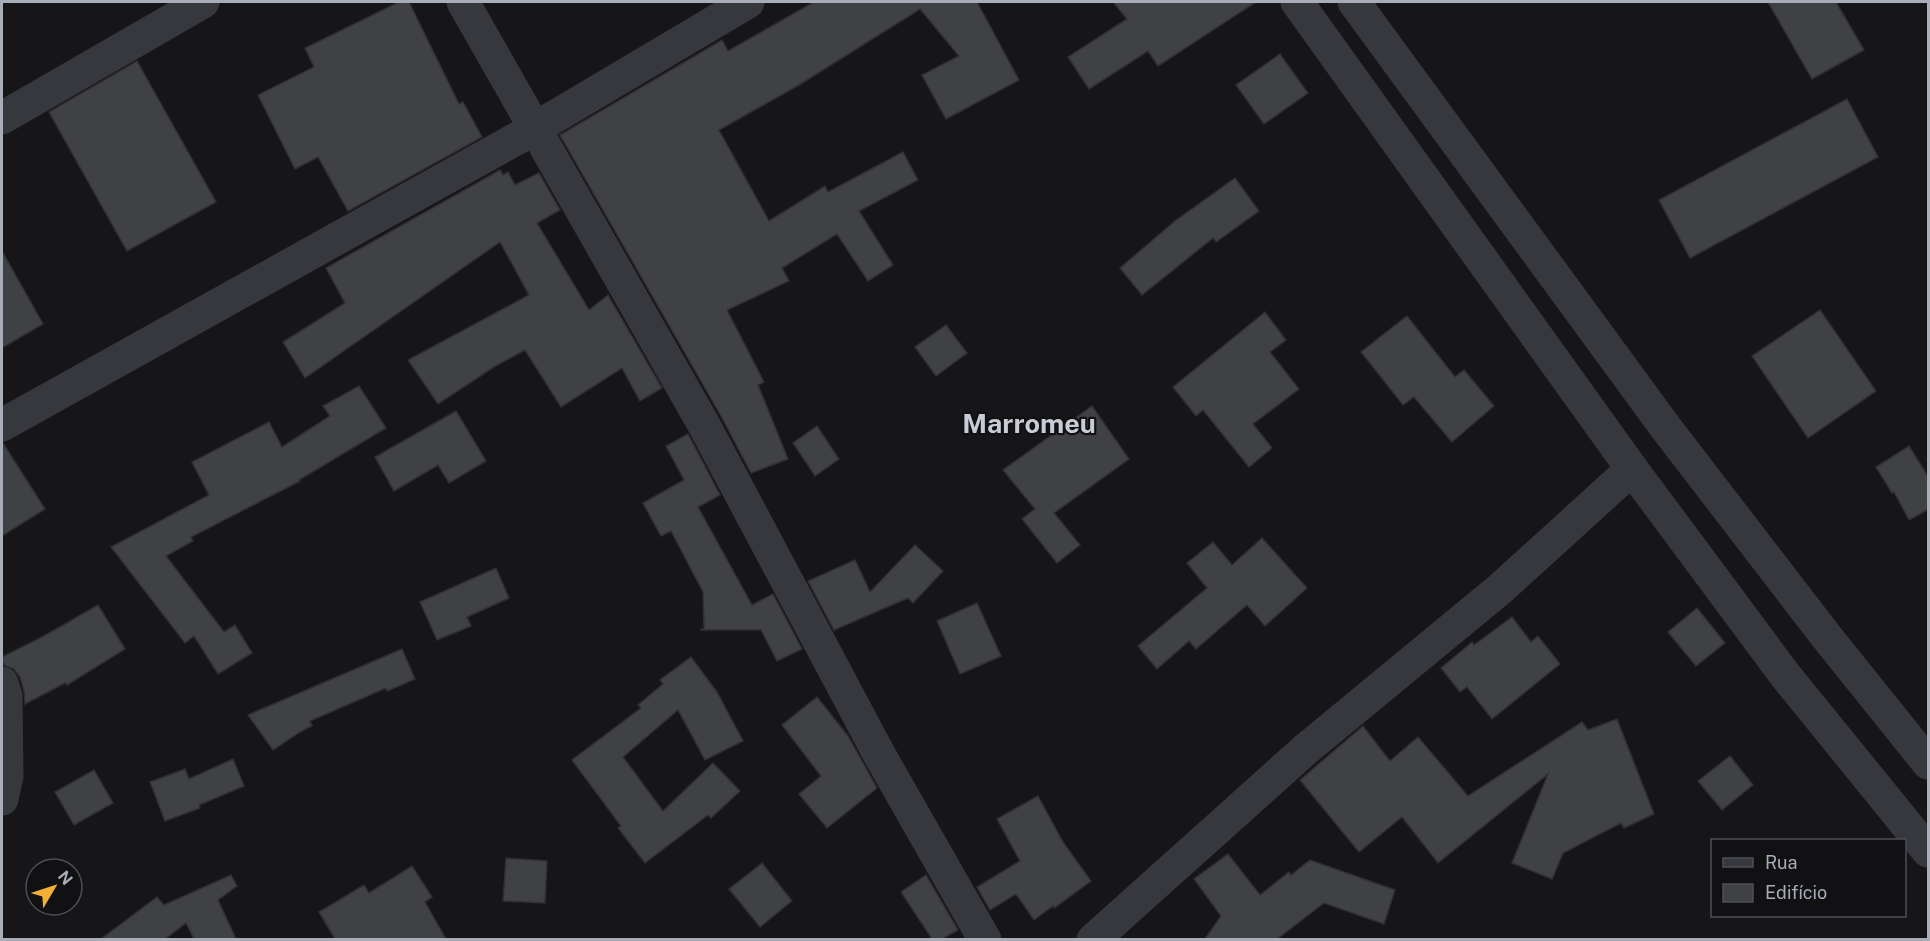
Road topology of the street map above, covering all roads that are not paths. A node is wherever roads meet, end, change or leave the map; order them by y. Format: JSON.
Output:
{"nodes":[{"id":1,"x":203,"y":2,"type":"edge"},
{"id":2,"x":463,"y":2,"type":"edge"},
{"id":3,"x":748,"y":2,"type":"edge"},
{"id":4,"x":1296,"y":2,"type":"edge"},
{"id":5,"x":1354,"y":2,"type":"edge"},
{"id":6,"x":2,"y":118,"type":"edge"},
{"id":7,"x":534,"y":129,"type":"junction"},
{"id":8,"x":2,"y":425,"type":"edge"},
{"id":9,"x":1632,"y":469,"type":"junction"},
{"id":10,"x":2,"y":683,"type":"edge"},
{"id":11,"x":1929,"y":763,"type":"edge"},
{"id":12,"x":2,"y":800,"type":"edge"},
{"id":13,"x":1929,"y":852,"type":"edge"},
{"id":14,"x":985,"y":939,"type":"edge"},
{"id":15,"x":1093,"y":939,"type":"edge"}],
"edges":[{"from":1,"to":6,"type":"street"},
{"from":2,"to":7,"type":"street"},
{"from":3,"to":7,"type":"street"},
{"from":4,"to":9,"type":"street"},
{"from":5,"to":11,"type":"street"},
{"from":7,"to":8,"type":"street"},
{"from":7,"to":14,"type":"street"},
{"from":9,"to":13,"type":"street"},
{"from":9,"to":15,"type":"street"},
{"from":10,"to":12,"type":"street"}]}
